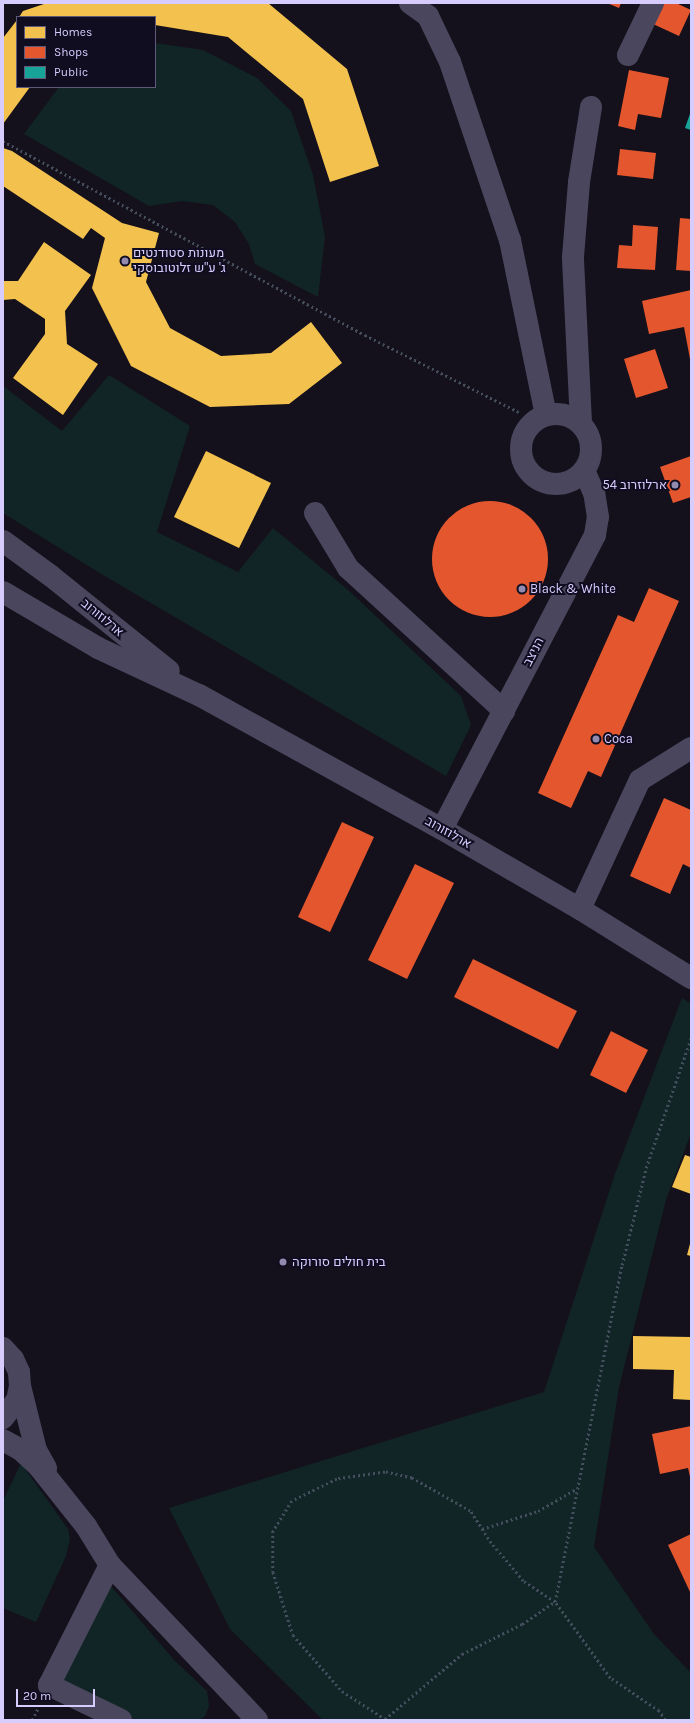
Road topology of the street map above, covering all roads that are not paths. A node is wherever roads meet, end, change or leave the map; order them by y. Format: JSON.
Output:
{"nodes":[{"id":1,"x":410,"y":3,"type":"edge"},
{"id":2,"x":654,"y":3,"type":"edge"},
{"id":3,"x":628,"y":55,"type":"dead end"},
{"id":4,"x":591,"y":107,"type":"dead end"},
{"id":5,"x":541,"y":417,"type":"junction"},
{"id":6,"x":581,"y":422,"type":"junction"},
{"id":7,"x":584,"y":471,"type":"junction"},
{"id":8,"x":315,"y":513,"type":"dead end"},
{"id":9,"x":3,"y":541,"type":"edge"},
{"id":10,"x":3,"y":592,"type":"edge"},
{"id":11,"x":3,"y":608,"type":"edge"},
{"id":12,"x":28,"y":608,"type":"junction"},
{"id":13,"x":199,"y":695,"type":"junction"},
{"id":14,"x":504,"y":711,"type":"junction"},
{"id":15,"x":691,"y":748,"type":"edge"},
{"id":16,"x":442,"y":829,"type":"junction"},
{"id":17,"x":580,"y":909,"type":"junction"},
{"id":18,"x":691,"y":978,"type":"edge"},
{"id":19,"x":3,"y":1348,"type":"edge"},
{"id":20,"x":20,"y":1386,"type":"junction"},
{"id":21,"x":3,"y":1418,"type":"edge"},
{"id":22,"x":3,"y":1440,"type":"edge"},
{"id":23,"x":58,"y":1490,"type":"junction"},
{"id":24,"x":110,"y":1565,"type":"junction"},
{"id":25,"x":251,"y":1718,"type":"edge"},
{"id":26,"x":121,"y":1720,"type":"edge"}],
"edges":[{"from":1,"to":5,"type":"street"},
{"from":2,"to":3,"type":"street"},
{"from":4,"to":6,"type":"street"},
{"from":5,"to":6,"type":"street"},
{"from":5,"to":7,"type":"street"},
{"from":6,"to":7,"type":"street"},
{"from":7,"to":14,"type":"street","name":"הניצב"},
{"from":8,"to":14,"type":"street"},
{"from":9,"to":13,"type":"street","name":"ארלוזורוב"},
{"from":10,"to":12,"type":"street","name":"ארלוזורוב"},
{"from":11,"to":12,"type":"street"},
{"from":12,"to":13,"type":"street","name":"ארלוזורוב"},
{"from":13,"to":16,"type":"street","name":"ארלוזורוב"},
{"from":14,"to":16,"type":"street","name":"הניצב"},
{"from":15,"to":17,"type":"street"},
{"from":16,"to":17,"type":"street","name":"ארלוזורוב"},
{"from":17,"to":18,"type":"street","name":"ארלוזורוב"},
{"from":19,"to":20,"type":"street"},
{"from":20,"to":21,"type":"street"},
{"from":20,"to":23,"type":"street"},
{"from":22,"to":23,"type":"street"},
{"from":23,"to":24,"type":"street"},
{"from":24,"to":25,"type":"street"},
{"from":24,"to":26,"type":"street"}]}
